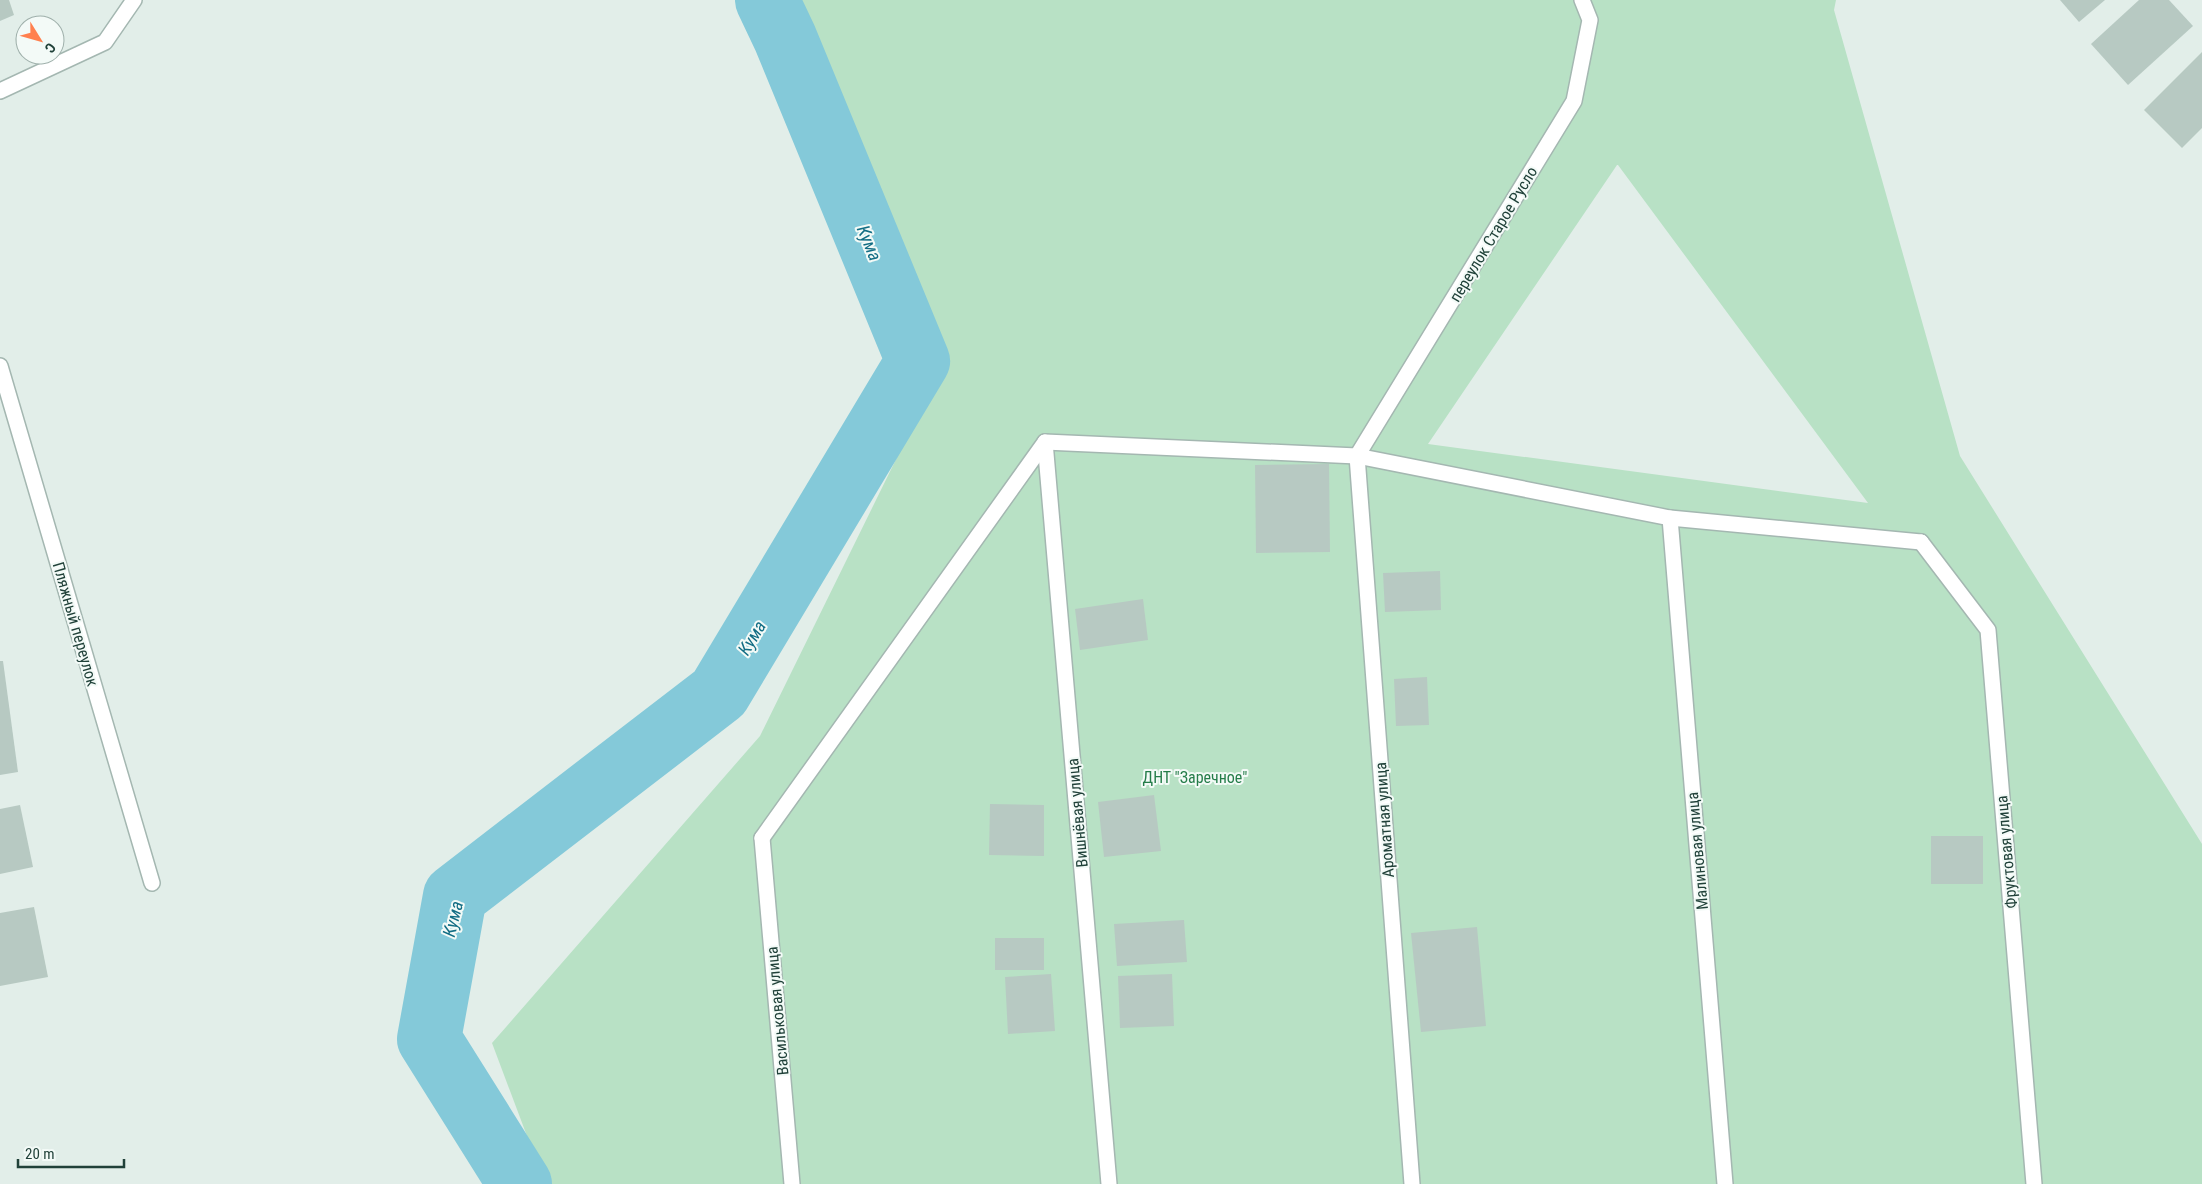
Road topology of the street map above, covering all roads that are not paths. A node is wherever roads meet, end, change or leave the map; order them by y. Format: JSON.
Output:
{"nodes":[{"id":1,"x":134,"y":0,"type":"edge"},
{"id":2,"x":1582,"y":0,"type":"edge"},
{"id":3,"x":0,"y":91,"type":"edge"},
{"id":4,"x":0,"y":366,"type":"edge"},
{"id":5,"x":1045,"y":442,"type":"junction"},
{"id":6,"x":1357,"y":456,"type":"junction"},
{"id":7,"x":1670,"y":518,"type":"junction"},
{"id":8,"x":152,"y":883,"type":"dead end"},
{"id":9,"x":792,"y":1184,"type":"edge"},
{"id":10,"x":1109,"y":1184,"type":"edge"},
{"id":11,"x":1412,"y":1184,"type":"edge"},
{"id":12,"x":1725,"y":1184,"type":"edge"},
{"id":13,"x":2034,"y":1184,"type":"edge"}],
"edges":[{"from":1,"to":3,"type":"street"},
{"from":2,"to":6,"type":"street","name":"переулок Старое Русло"},
{"from":4,"to":8,"type":"street","name":"Пляжный переулок"},
{"from":5,"to":6,"type":"street"},
{"from":5,"to":9,"type":"street","name":"Васильковая улица"},
{"from":5,"to":10,"type":"street","name":"Вишнёвая улица"},
{"from":6,"to":7,"type":"street"},
{"from":6,"to":11,"type":"street","name":"Ароматная улица"},
{"from":7,"to":12,"type":"street","name":"Малиновая улица"},
{"from":7,"to":13,"type":"street","name":"Фруктовая улица"}]}
